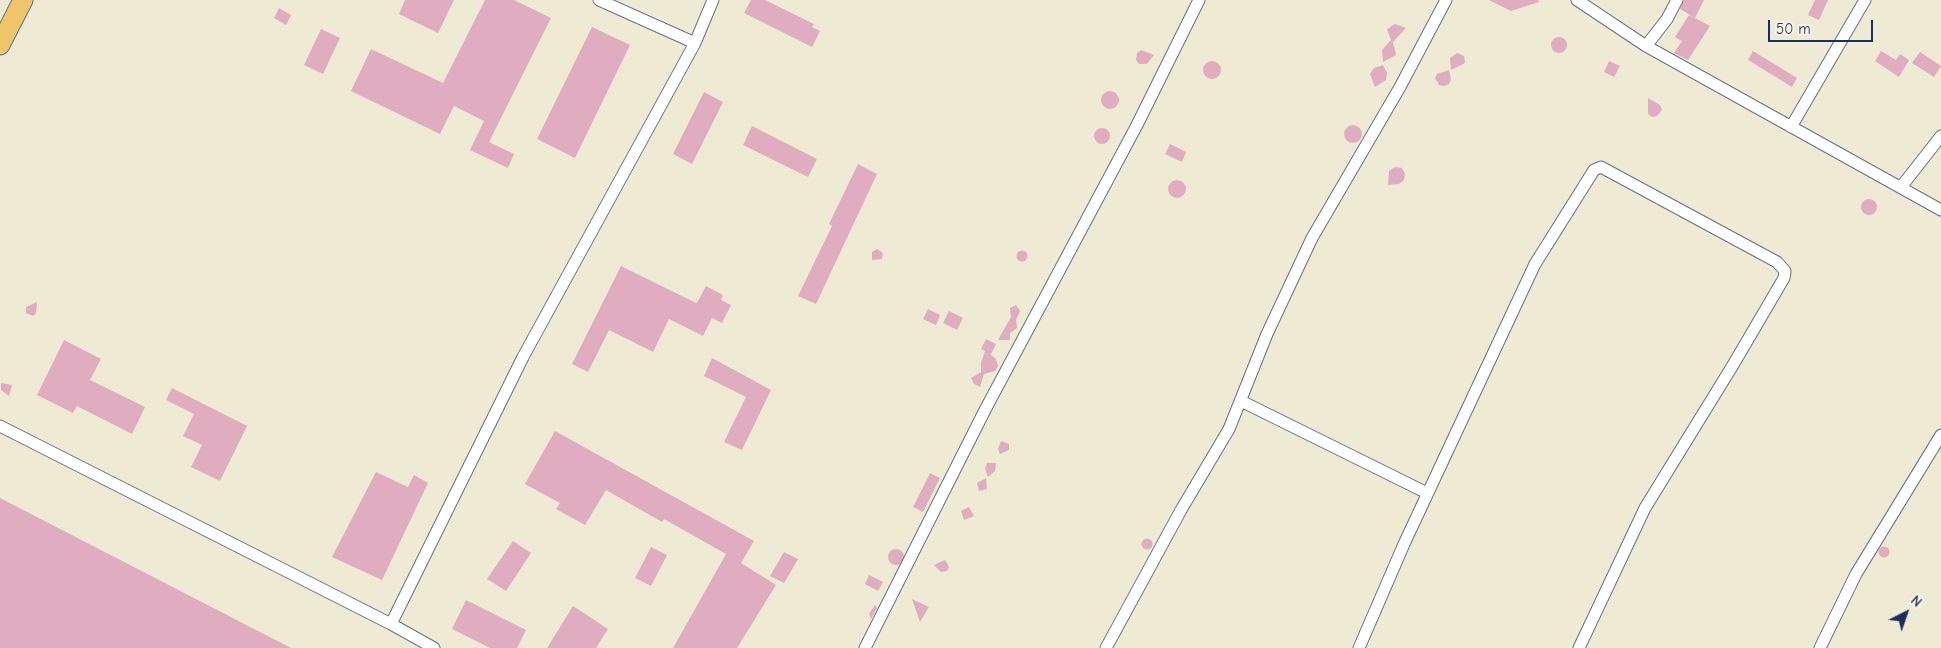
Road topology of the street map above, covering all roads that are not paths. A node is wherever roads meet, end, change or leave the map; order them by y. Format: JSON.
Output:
{"nodes":[{"id":1,"x":24,"y":0,"type":"edge"},
{"id":2,"x":599,"y":0,"type":"edge"},
{"id":3,"x":712,"y":0,"type":"edge"},
{"id":4,"x":1199,"y":0,"type":"edge"},
{"id":5,"x":1446,"y":0,"type":"edge"},
{"id":6,"x":1577,"y":0,"type":"edge"},
{"id":7,"x":1677,"y":0,"type":"edge"},
{"id":8,"x":1865,"y":0,"type":"edge"},
{"id":9,"x":695,"y":43,"type":"junction"},
{"id":10,"x":0,"y":45,"type":"edge"},
{"id":11,"x":1646,"y":46,"type":"junction"},
{"id":12,"x":1791,"y":126,"type":"junction"},
{"id":13,"x":1941,"y":136,"type":"edge"},
{"id":14,"x":1901,"y":187,"type":"junction"},
{"id":15,"x":1941,"y":210,"type":"edge"},
{"id":16,"x":1241,"y":401,"type":"junction"},
{"id":17,"x":0,"y":426,"type":"edge"},
{"id":18,"x":1941,"y":435,"type":"edge"},
{"id":19,"x":1428,"y":493,"type":"junction"},
{"id":20,"x":392,"y":624,"type":"junction"},
{"id":21,"x":434,"y":648,"type":"edge"},
{"id":22,"x":866,"y":648,"type":"edge"},
{"id":23,"x":1106,"y":648,"type":"edge"},
{"id":24,"x":1359,"y":648,"type":"edge"},
{"id":25,"x":1580,"y":648,"type":"edge"},
{"id":26,"x":1820,"y":648,"type":"edge"}],
"edges":[{"from":1,"to":10,"type":"highway"},
{"from":2,"to":9,"type":"street"},
{"from":3,"to":9,"type":"street"},
{"from":4,"to":22,"type":"street"},
{"from":5,"to":16,"type":"street"},
{"from":6,"to":11,"type":"street"},
{"from":7,"to":11,"type":"street"},
{"from":8,"to":12,"type":"street"},
{"from":9,"to":20,"type":"street"},
{"from":11,"to":12,"type":"street"},
{"from":12,"to":14,"type":"street"},
{"from":13,"to":14,"type":"street"},
{"from":14,"to":15,"type":"street"},
{"from":16,"to":19,"type":"street"},
{"from":16,"to":23,"type":"street"},
{"from":17,"to":20,"type":"street"},
{"from":18,"to":26,"type":"street"},
{"from":19,"to":24,"type":"street"},
{"from":19,"to":25,"type":"street"},
{"from":20,"to":21,"type":"street"}]}
